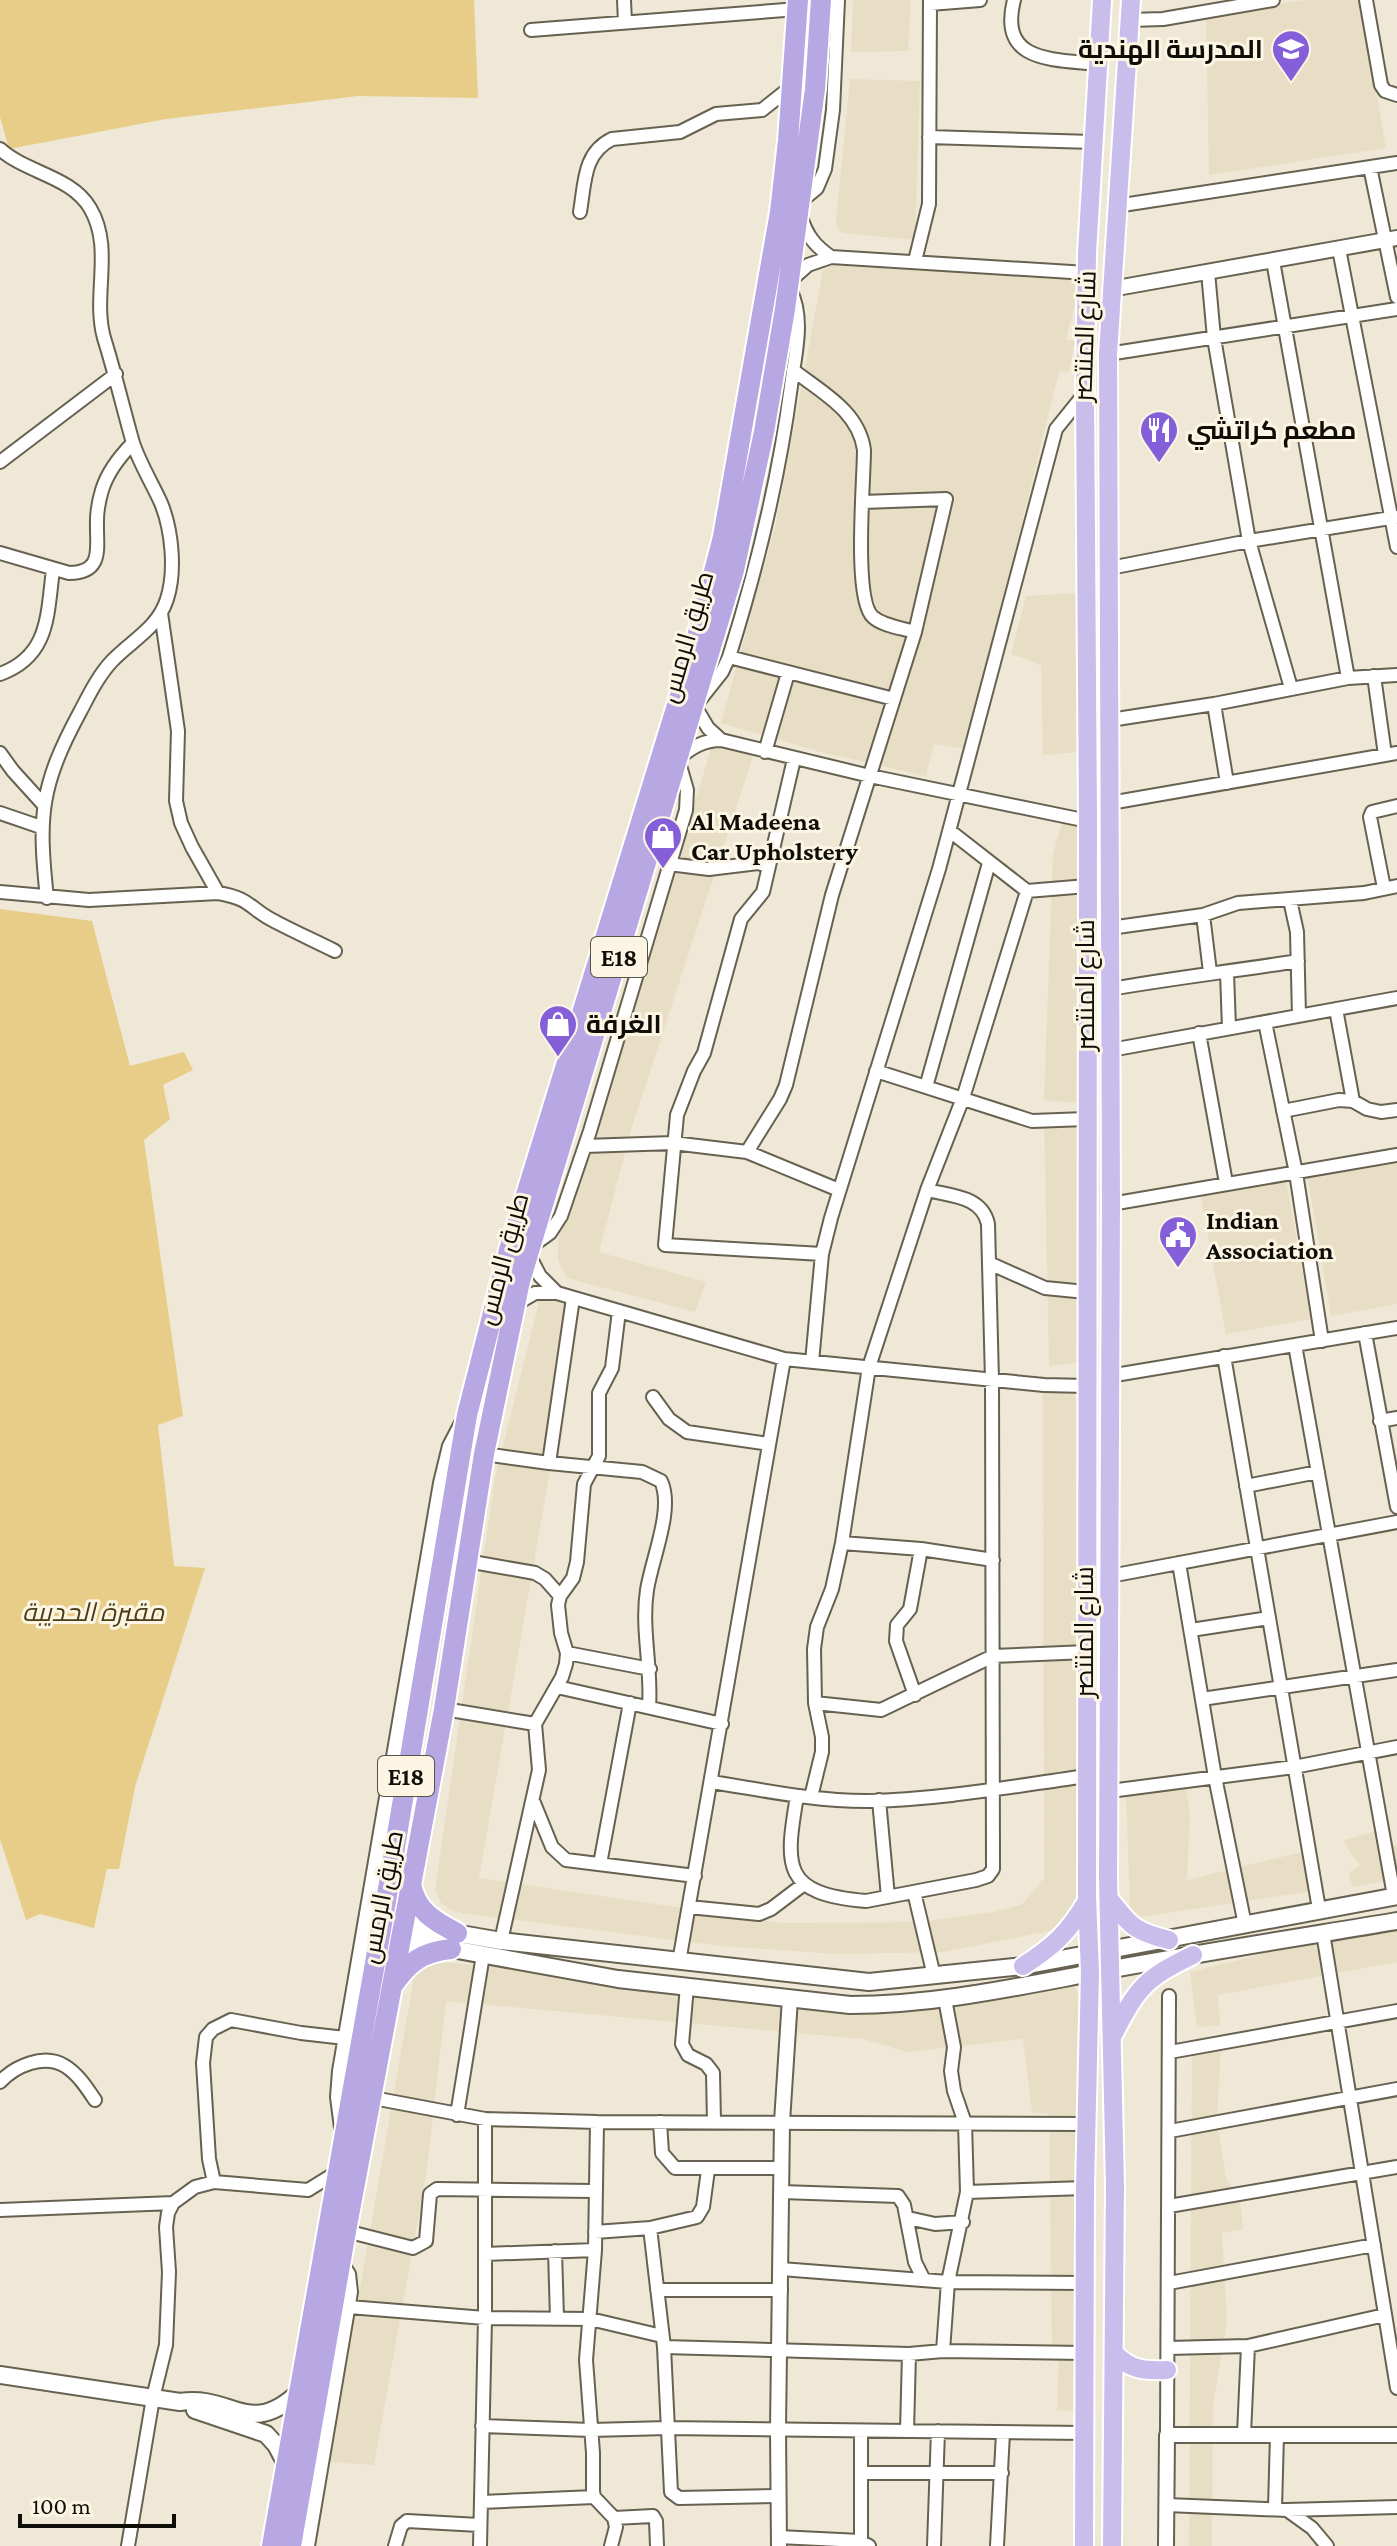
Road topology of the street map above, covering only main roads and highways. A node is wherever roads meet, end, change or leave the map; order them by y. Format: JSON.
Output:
{"nodes":[{"id":1,"x":821,"y":0,"type":"edge"},
{"id":2,"x":1102,"y":0,"type":"edge"},
{"id":3,"x":1131,"y":0,"type":"edge"},
{"id":4,"x":798,"y":5,"type":"edge"},
{"id":5,"x":410,"y":1883,"type":"junction"},
{"id":6,"x":1395,"y":1896,"type":"edge"},
{"id":7,"x":1110,"y":1900,"type":"junction"},
{"id":8,"x":1087,"y":1901,"type":"junction"},
{"id":9,"x":1397,"y":1921,"type":"edge"},
{"id":10,"x":389,"y":1934,"type":"junction"},
{"id":11,"x":1169,"y":1940,"type":"junction"},
{"id":12,"x":454,"y":1941,"type":"junction"},
{"id":13,"x":1111,"y":1949,"type":"junction"},
{"id":14,"x":1089,"y":1952,"type":"junction"},
{"id":15,"x":1193,"y":1955,"type":"junction"},
{"id":16,"x":679,"y":1962,"type":"junction"},
{"id":17,"x":1023,"y":1966,"type":"junction"},
{"id":18,"x":1111,"y":1969,"type":"junction"},
{"id":19,"x":1090,"y":1973,"type":"junction"},
{"id":20,"x":618,"y":1979,"type":"junction"},
{"id":21,"x":391,"y":1989,"type":"junction"},
{"id":22,"x":1111,"y":2038,"type":"junction"},
{"id":23,"x":1114,"y":2353,"type":"junction"},
{"id":24,"x":1167,"y":2370,"type":"road end"},
{"id":25,"x":0,"y":2375,"type":"edge"},
{"id":26,"x":299,"y":2392,"type":"junction"},
{"id":27,"x":180,"y":2402,"type":"junction"},
{"id":28,"x":286,"y":2464,"type":"junction"},
{"id":29,"x":272,"y":2546,"type":"edge"},
{"id":30,"x":291,"y":2546,"type":"edge"},
{"id":31,"x":1084,"y":2546,"type":"edge"},
{"id":32,"x":1112,"y":2546,"type":"edge"}],
"edges":[{"from":1,"to":5,"type":"highway","name":"طريق الرمس","number":"E18"},
{"from":2,"to":8,"type":"main road","name":"شارع المنتصر"},
{"from":3,"to":7,"type":"main road","name":"شارع المنتصر"},
{"from":4,"to":10,"type":"highway","name":"طريق الرمس","number":"E18"},
{"from":5,"to":10,"type":"highway","name":"طريق الرمس","number":"E18"},
{"from":5,"to":12,"type":"highway"},
{"from":6,"to":11,"type":"main road"},
{"from":7,"to":11,"type":"main road"},
{"from":7,"to":13,"type":"main road","name":"شارع المنتصر"},
{"from":8,"to":14,"type":"main road","name":"شارع المنتصر"},
{"from":8,"to":17,"type":"main road"},
{"from":9,"to":15,"type":"main road"},
{"from":10,"to":12,"type":"main road"},
{"from":10,"to":21,"type":"highway","name":"طريق الرمس","number":"E18"},
{"from":10,"to":26,"type":"highway","name":"طريق الرمس","number":"E18"},
{"from":11,"to":13,"type":"main road"},
{"from":12,"to":16,"type":"main road"},
{"from":12,"to":20,"type":"main road"},
{"from":12,"to":21,"type":"highway"},
{"from":13,"to":14,"type":"main road"},
{"from":13,"to":18,"type":"main road","name":"شارع المنتصر"},
{"from":14,"to":17,"type":"main road"},
{"from":14,"to":19,"type":"main road","name":"شارع المنتصر"},
{"from":15,"to":18,"type":"main road"},
{"from":15,"to":22,"type":"main road"},
{"from":16,"to":17,"type":"main road"},
{"from":16,"to":20,"type":"main road"},
{"from":18,"to":19,"type":"main road"},
{"from":18,"to":22,"type":"main road","name":"شارع المنتصر"},
{"from":19,"to":20,"type":"main road"},
{"from":19,"to":31,"type":"main road","name":"شارع المنتصر"},
{"from":21,"to":30,"type":"highway","name":"طريق الرمس","number":"E18"},
{"from":22,"to":23,"type":"main road","name":"شارع المنتصر"},
{"from":23,"to":24,"type":"main road"},
{"from":23,"to":32,"type":"main road","name":"شارع المنتصر"},
{"from":25,"to":27,"type":"main road"},
{"from":26,"to":27,"type":"main road"},
{"from":26,"to":28,"type":"highway","name":"طريق الرمس","number":"E18"},
{"from":27,"to":28,"type":"main road"},
{"from":28,"to":29,"type":"highway","name":"طريق الرمس","number":"E18"}]}
